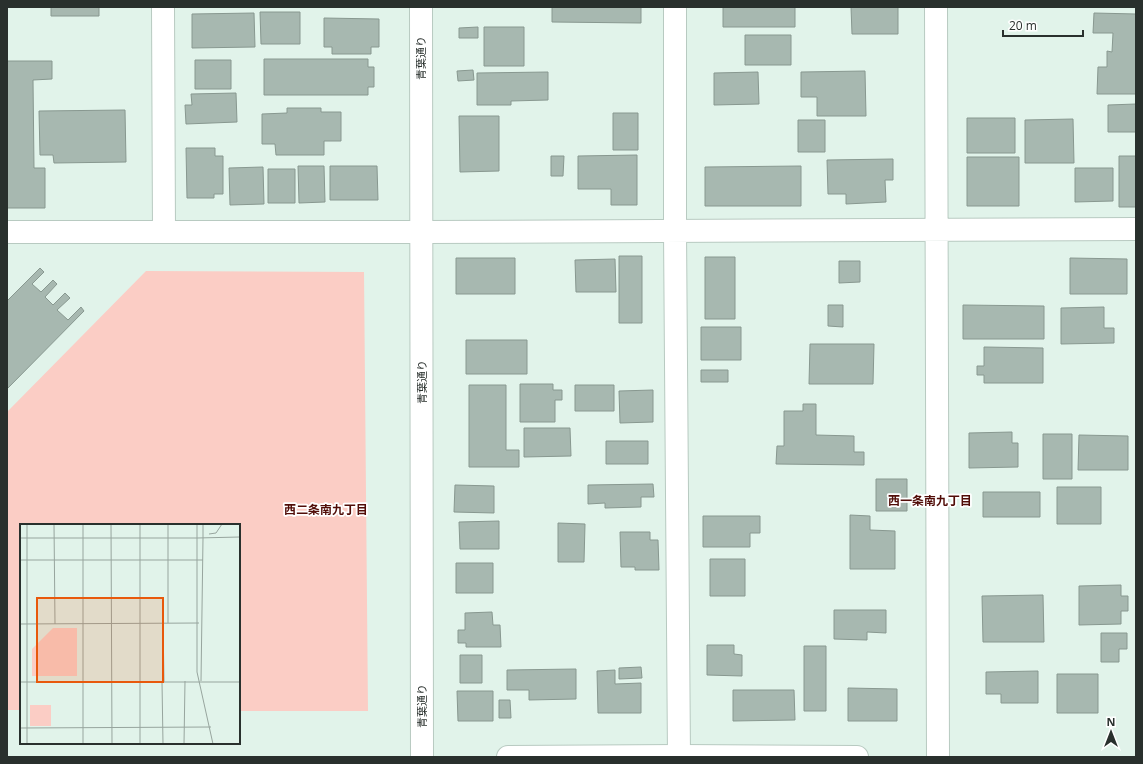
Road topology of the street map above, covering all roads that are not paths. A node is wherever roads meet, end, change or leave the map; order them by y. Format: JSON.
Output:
{"nodes":[{"id":1,"x":163,"y":7,"type":"edge"},
{"id":2,"x":421,"y":7,"type":"edge"},
{"id":3,"x":675,"y":7,"type":"edge"},
{"id":4,"x":936,"y":7,"type":"edge"},
{"id":5,"x":1136,"y":229,"type":"edge"},
{"id":6,"x":675,"y":231,"type":"junction"},
{"id":7,"x":937,"y":231,"type":"junction"},
{"id":8,"x":7,"y":232,"type":"edge"},
{"id":9,"x":164,"y":232,"type":"junction"},
{"id":10,"x":422,"y":232,"type":"junction"},
{"id":11,"x":679,"y":756,"type":"edge"},
{"id":12,"x":422,"y":757,"type":"edge"},
{"id":13,"x":508,"y":757,"type":"edge"},
{"id":14,"x":857,"y":757,"type":"edge"},
{"id":15,"x":938,"y":757,"type":"edge"}],
"edges":[{"from":1,"to":9,"type":"street"},
{"from":2,"to":10,"type":"street","name":"青葉通り"},
{"from":3,"to":6,"type":"street"},
{"from":4,"to":7,"type":"street"},
{"from":5,"to":7,"type":"street"},
{"from":6,"to":7,"type":"street"},
{"from":6,"to":10,"type":"street"},
{"from":6,"to":11,"type":"street"},
{"from":7,"to":15,"type":"street"},
{"from":8,"to":9,"type":"street"},
{"from":9,"to":10,"type":"street"},
{"from":10,"to":12,"type":"street","name":"青葉通り"},
{"from":11,"to":13,"type":"street"},
{"from":11,"to":14,"type":"street"}]}
